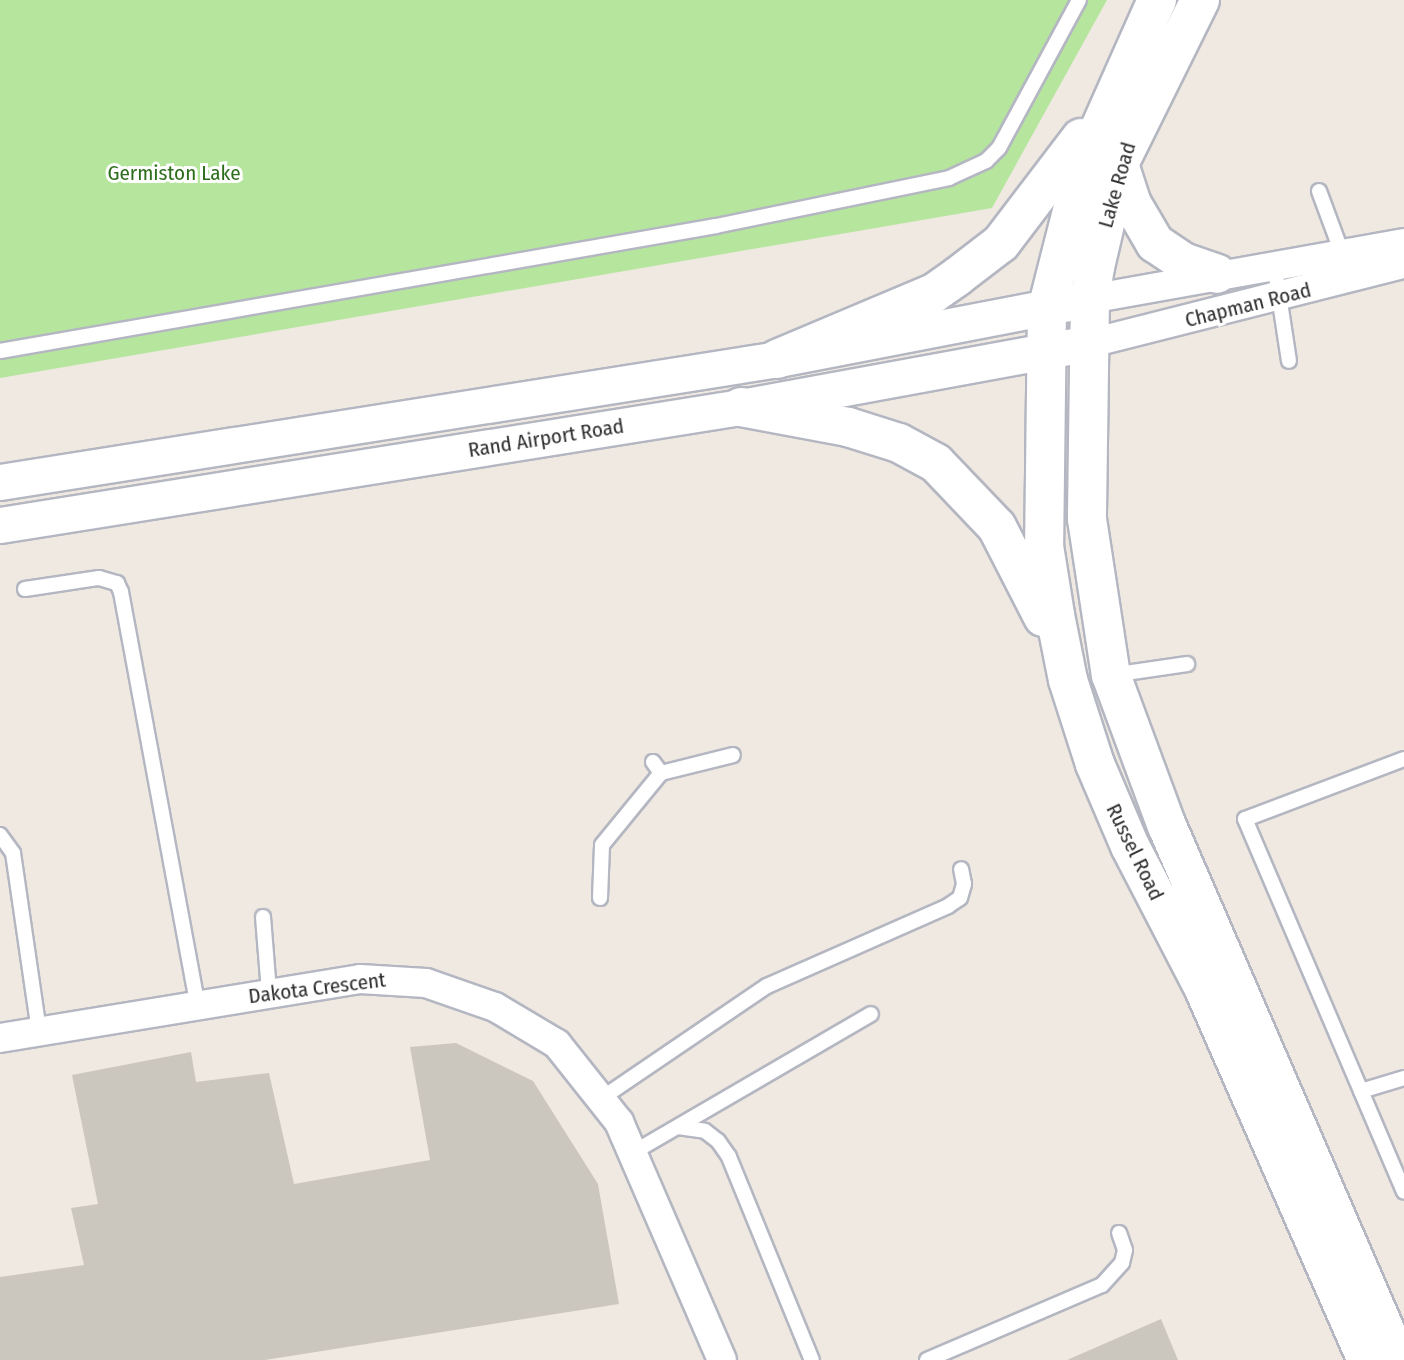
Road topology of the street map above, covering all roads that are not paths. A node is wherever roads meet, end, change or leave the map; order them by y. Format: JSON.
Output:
{"nodes":[{"id":1,"x":1079,"y":0,"type":"edge"},
{"id":2,"x":1157,"y":0,"type":"edge"},
{"id":3,"x":1200,"y":0,"type":"edge"},
{"id":4,"x":1113,"y":94,"type":"junction"},
{"id":5,"x":1119,"y":164,"type":"junction"},
{"id":6,"x":1320,"y":191,"type":"dead end"},
{"id":7,"x":1404,"y":243,"type":"edge"},
{"id":8,"x":1342,"y":253,"type":"junction"},
{"id":9,"x":1275,"y":263,"type":"junction"},
{"id":10,"x":1404,"y":264,"type":"edge"},
{"id":11,"x":1217,"y":274,"type":"junction"},
{"id":12,"x":1353,"y":280,"type":"junction"},
{"id":13,"x":1279,"y":296,"type":"junction"},
{"id":14,"x":1090,"y":299,"type":"junction"},
{"id":15,"x":1047,"y":309,"type":"junction"},
{"id":16,"x":1091,"y":343,"type":"junction"},
{"id":17,"x":0,"y":351,"type":"edge"},
{"id":18,"x":1044,"y":352,"type":"junction"},
{"id":19,"x":777,"y":359,"type":"junction"},
{"id":20,"x":1289,"y":361,"type":"dead end"},
{"id":21,"x":741,"y":407,"type":"junction"},
{"id":22,"x":375,"y":421,"type":"junction"},
{"id":23,"x":381,"y":464,"type":"junction"},
{"id":24,"x":0,"y":482,"type":"edge"},
{"id":25,"x":0,"y":525,"type":"edge"},
{"id":26,"x":25,"y":589,"type":"dead end"},
{"id":27,"x":1063,"y":656,"type":"junction"},
{"id":28,"x":1186,"y":664,"type":"dead end"},
{"id":29,"x":1111,"y":676,"type":"junction"},
{"id":30,"x":733,"y":755,"type":"dead end"},
{"id":31,"x":1404,"y":760,"type":"edge"},
{"id":32,"x":0,"y":835,"type":"edge"},
{"id":33,"x":961,"y":869,"type":"dead end"},
{"id":34,"x":600,"y":898,"type":"dead end"},
{"id":35,"x":263,"y":917,"type":"dead end"},
{"id":36,"x":269,"y":991,"type":"junction"},
{"id":37,"x":197,"y":1004,"type":"junction"},
{"id":38,"x":871,"y":1014,"type":"dead end"},
{"id":39,"x":39,"y":1032,"type":"junction"},
{"id":40,"x":0,"y":1038,"type":"edge"},
{"id":41,"x":1404,"y":1078,"type":"edge"},
{"id":42,"x":1361,"y":1091,"type":"junction"},
{"id":43,"x":602,"y":1098,"type":"junction"},
{"id":44,"x":678,"y":1127,"type":"junction"},
{"id":45,"x":634,"y":1152,"type":"junction"},
{"id":46,"x":1404,"y":1192,"type":"edge"},
{"id":47,"x":1119,"y":1233,"type":"dead end"},
{"id":48,"x":722,"y":1360,"type":"edge"},
{"id":49,"x":812,"y":1360,"type":"edge"},
{"id":50,"x":928,"y":1360,"type":"edge"},
{"id":51,"x":1367,"y":1360,"type":"edge"},
{"id":52,"x":1398,"y":1360,"type":"edge"}],
"edges":[{"from":1,"to":17,"type":"lane"},
{"from":2,"to":4,"type":"main road","name":"Lake Road"},
{"from":3,"to":5,"type":"main road","name":"Lake Road"},
{"from":4,"to":15,"type":"main road","name":"Lake Road"},
{"from":4,"to":19,"type":"main road"},
{"from":5,"to":11,"type":"main road"},
{"from":5,"to":14,"type":"main road","name":"Lake Road"},
{"from":6,"to":8,"type":"lane"},
{"from":7,"to":8,"type":"street","name":"Chapman Road"},
{"from":8,"to":9,"type":"street","name":"Chapman Road"},
{"from":8,"to":12,"type":"lane"},
{"from":9,"to":11,"type":"street","name":"Chapman Road"},
{"from":9,"to":13,"type":"lane"},
{"from":10,"to":12,"type":"street","name":"Chapman Road"},
{"from":11,"to":14,"type":"street","name":"Chapman Road"},
{"from":12,"to":13,"type":"street","name":"Chapman Road"},
{"from":13,"to":16,"type":"street","name":"Chapman Road"},
{"from":13,"to":20,"type":"lane"},
{"from":14,"to":15,"type":"street","name":"Rand Airport Road"},
{"from":14,"to":16,"type":"main road","name":"Lake Road"},
{"from":15,"to":18,"type":"main road","name":"Russel Road"},
{"from":15,"to":19,"type":"street","name":"Rand Airport Road"},
{"from":16,"to":18,"type":"street","name":"Rand Airport Road"},
{"from":16,"to":29,"type":"main road","name":"Russel Road"},
{"from":18,"to":21,"type":"street","name":"Rand Airport Road"},
{"from":18,"to":27,"type":"main road","name":"Russel Road"},
{"from":19,"to":22,"type":"street","name":"Rand Airport Road"},
{"from":21,"to":23,"type":"street","name":"Rand Airport Road"},
{"from":21,"to":27,"type":"main road"},
{"from":22,"to":23,"type":"street"},
{"from":22,"to":24,"type":"street","name":"Rand Airport Road"},
{"from":23,"to":25,"type":"street","name":"Rand Airport Road"},
{"from":26,"to":37,"type":"lane"},
{"from":27,"to":51,"type":"main road","name":"Russel Road"},
{"from":28,"to":29,"type":"lane"},
{"from":29,"to":52,"type":"main road","name":"Russel Road"},
{"from":30,"to":34,"type":"lane"},
{"from":31,"to":42,"type":"lane"},
{"from":32,"to":39,"type":"lane"},
{"from":33,"to":43,"type":"lane"},
{"from":35,"to":36,"type":"lane"},
{"from":36,"to":37,"type":"street","name":"Dakota Crescent"},
{"from":36,"to":43,"type":"street","name":"Dakota Crescent"},
{"from":37,"to":39,"type":"street","name":"Dakota Crescent"},
{"from":38,"to":44,"type":"lane"},
{"from":39,"to":40,"type":"street","name":"Dakota Crescent"},
{"from":41,"to":42,"type":"lane"},
{"from":42,"to":46,"type":"lane"},
{"from":43,"to":45,"type":"street","name":"Dakota Crescent"},
{"from":44,"to":45,"type":"lane"},
{"from":44,"to":49,"type":"lane"},
{"from":45,"to":48,"type":"street","name":"Dakota Crescent"},
{"from":47,"to":50,"type":"lane"}]}
